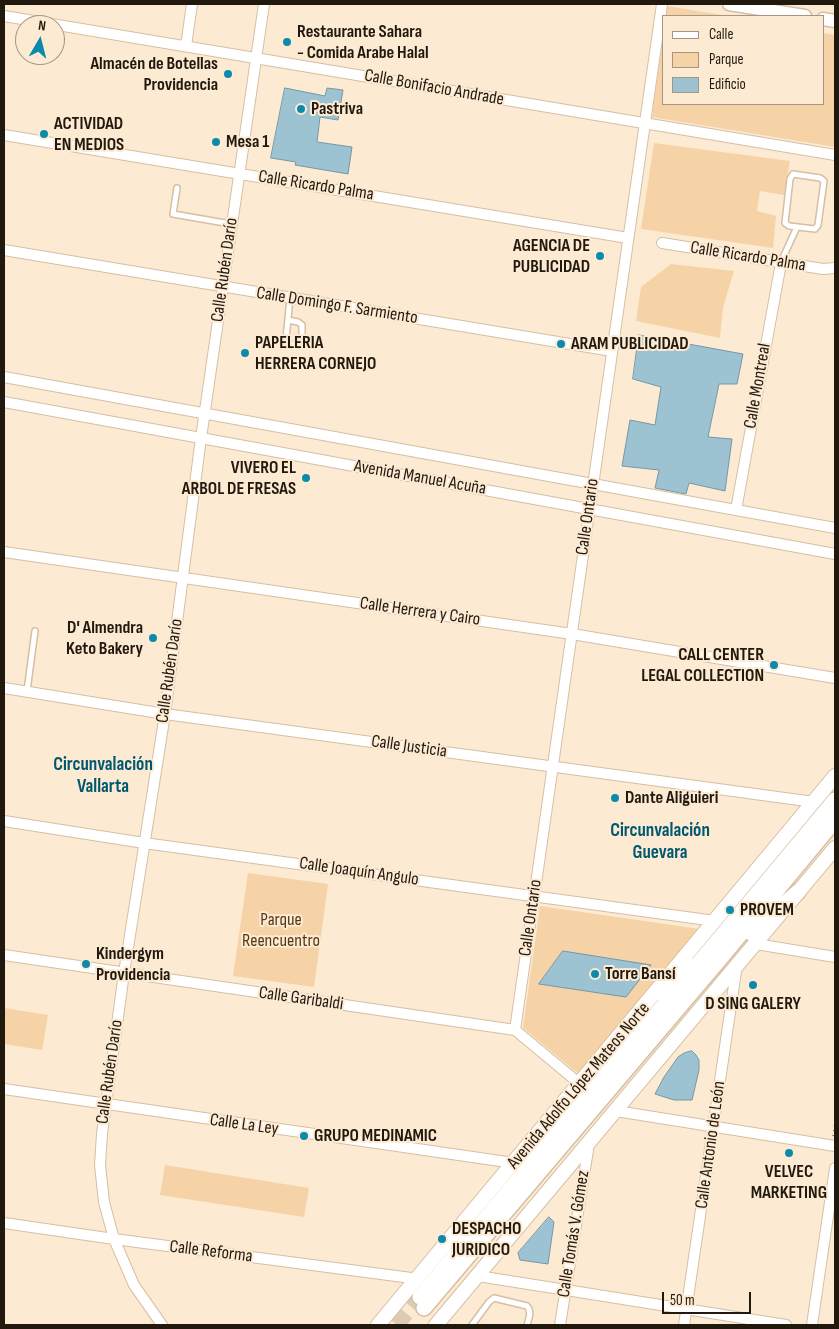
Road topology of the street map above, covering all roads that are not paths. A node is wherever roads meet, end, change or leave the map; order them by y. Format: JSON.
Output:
{"nodes":[{"id":1,"x":192,"y":4,"type":"edge"},
{"id":2,"x":264,"y":4,"type":"edge"},
{"id":3,"x":662,"y":4,"type":"edge"},
{"id":4,"x":729,"y":4,"type":"edge"},
{"id":5,"x":800,"y":15,"type":"edge"},
{"id":6,"x":4,"y":16,"type":"edge"},
{"id":7,"x":186,"y":46,"type":"junction"},
{"id":8,"x":255,"y":58,"type":"junction"},
{"id":9,"x":644,"y":123,"type":"junction"},
{"id":10,"x":4,"y":135,"type":"edge"},
{"id":11,"x":835,"y":155,"type":"edge"},
{"id":12,"x":238,"y":174,"type":"junction"},
{"id":13,"x":177,"y":188,"type":"dead end"},
{"id":14,"x":231,"y":224,"type":"junction"},
{"id":15,"x":797,"y":227,"type":"junction"},
{"id":16,"x":628,"y":238,"type":"junction"},
{"id":17,"x":662,"y":243,"type":"dead end"},
{"id":18,"x":4,"y":250,"type":"edge"},
{"id":19,"x":781,"y":263,"type":"junction"},
{"id":20,"x":835,"y":268,"type":"edge"},
{"id":21,"x":222,"y":287,"type":"junction"},
{"id":22,"x":290,"y":298,"type":"junction"},
{"id":23,"x":288,"y":320,"type":"junction"},
{"id":24,"x":612,"y":351,"type":"junction"},
{"id":25,"x":4,"y":377,"type":"edge"},
{"id":26,"x":4,"y":402,"type":"edge"},
{"id":27,"x":205,"y":413,"type":"junction"},
{"id":28,"x":201,"y":438,"type":"junction"},
{"id":29,"x":593,"y":484,"type":"junction"},
{"id":30,"x":589,"y":510,"type":"junction"},
{"id":31,"x":736,"y":510,"type":"junction"},
{"id":32,"x":835,"y":528,"type":"edge"},
{"id":33,"x":4,"y":552,"type":"edge"},
{"id":34,"x":835,"y":554,"type":"edge"},
{"id":35,"x":183,"y":578,"type":"junction"},
{"id":36,"x":35,"y":631,"type":"dead end"},
{"id":37,"x":572,"y":634,"type":"junction"},
{"id":38,"x":835,"y":678,"type":"edge"},
{"id":39,"x":4,"y":688,"type":"edge"},
{"id":40,"x":27,"y":692,"type":"junction"},
{"id":41,"x":165,"y":714,"type":"junction"},
{"id":42,"x":553,"y":766,"type":"junction"},
{"id":43,"x":835,"y":776,"type":"edge"},
{"id":44,"x":835,"y":800,"type":"edge"},
{"id":45,"x":814,"y":802,"type":"junction"},
{"id":46,"x":835,"y":820,"type":"edge"},
{"id":47,"x":4,"y":821,"type":"edge"},
{"id":48,"x":144,"y":843,"type":"junction"},
{"id":49,"x":835,"y":848,"type":"edge"},
{"id":50,"x":798,"y":892,"type":"junction"},
{"id":51,"x":534,"y":896,"type":"junction"},
{"id":52,"x":715,"y":922,"type":"junction"},
{"id":53,"x":756,"y":944,"type":"junction"},
{"id":54,"x":4,"y":955,"type":"edge"},
{"id":55,"x":685,"y":957,"type":"junction"},
{"id":56,"x":835,"y":957,"type":"edge"},
{"id":57,"x":719,"y":960,"type":"junction"},
{"id":58,"x":737,"y":965,"type":"junction"},
{"id":59,"x":124,"y":973,"type":"junction"},
{"id":60,"x":515,"y":1030,"type":"junction"},
{"id":61,"x":642,"y":1031,"type":"junction"},
{"id":62,"x":580,"y":1084,"type":"junction"},
{"id":63,"x":4,"y":1089,"type":"edge"},
{"id":64,"x":106,"y":1105,"type":"junction"},
{"id":65,"x":616,"y":1111,"type":"junction"},
{"id":66,"x":714,"y":1126,"type":"junction"},
{"id":67,"x":588,"y":1144,"type":"junction"},
{"id":68,"x":835,"y":1146,"type":"edge"},
{"id":69,"x":514,"y":1163,"type":"junction"},
{"id":70,"x":835,"y":1168,"type":"edge"},
{"id":71,"x":4,"y":1223,"type":"edge"},
{"id":72,"x":114,"y":1239,"type":"junction"},
{"id":73,"x":478,"y":1276,"type":"junction"},
{"id":74,"x":419,"y":1278,"type":"junction"},
{"id":75,"x":565,"y":1290,"type":"junction"},
{"id":76,"x":686,"y":1309,"type":"junction"},
{"id":77,"x":438,"y":1324,"type":"edge"},
{"id":78,"x":162,"y":1325,"type":"edge"},
{"id":79,"x":378,"y":1325,"type":"edge"},
{"id":80,"x":472,"y":1325,"type":"edge"},
{"id":81,"x":528,"y":1325,"type":"edge"},
{"id":82,"x":560,"y":1325,"type":"edge"},
{"id":83,"x":684,"y":1325,"type":"edge"},
{"id":84,"x":786,"y":1325,"type":"edge"},
{"id":85,"x":812,"y":1325,"type":"edge"}],
"edges":[{"from":1,"to":7,"type":"street"},
{"from":2,"to":8,"type":"street","name":"Calle Rubén Darío"},
{"from":3,"to":9,"type":"street","name":"Calle Ontario"},
{"from":4,"to":5,"type":"street"},
{"from":6,"to":7,"type":"street","name":"Calle Bonifacio Andrade"},
{"from":7,"to":8,"type":"street","name":"Calle Bonifacio Andrade"},
{"from":8,"to":9,"type":"street","name":"Calle Bonifacio Andrade"},
{"from":8,"to":12,"type":"street","name":"Calle Rubén Darío"},
{"from":9,"to":11,"type":"street","name":"Calle Bonifacio Andrade"},
{"from":9,"to":16,"type":"street","name":"Calle Ontario"},
{"from":10,"to":12,"type":"street","name":"Calle Ricardo Palma"},
{"from":12,"to":14,"type":"street","name":"Calle Rubén Darío"},
{"from":12,"to":16,"type":"street","name":"Calle Ricardo Palma"},
{"from":13,"to":14,"type":"lane"},
{"from":14,"to":21,"type":"street","name":"Calle Rubén Darío"},
{"from":15,"to":15,"type":"lane"},
{"from":15,"to":19,"type":"lane"},
{"from":16,"to":24,"type":"street","name":"Calle Ontario"},
{"from":17,"to":19,"type":"street","name":"Calle Ricardo Palma"},
{"from":18,"to":21,"type":"street","name":"Calle Domingo F. Sarmiento"},
{"from":19,"to":20,"type":"street","name":"Calle Ricardo Palma"},
{"from":19,"to":31,"type":"street","name":"Calle Montreal"},
{"from":21,"to":22,"type":"street","name":"Calle Domingo F. Sarmiento"},
{"from":21,"to":27,"type":"street","name":"Calle Rubén Darío"},
{"from":22,"to":23,"type":"lane"},
{"from":22,"to":24,"type":"street","name":"Calle Domingo F. Sarmiento"},
{"from":23,"to":23,"type":"lane"},
{"from":24,"to":29,"type":"street","name":"Calle Ontario"},
{"from":25,"to":27,"type":"street","name":"Avenida Manuel Acuña"},
{"from":26,"to":28,"type":"street","name":"Avenida Manuel Acuña"},
{"from":27,"to":28,"type":"street","name":"Calle Rubén Darío"},
{"from":27,"to":29,"type":"street","name":"Avenida Manuel Acuña"},
{"from":28,"to":30,"type":"street","name":"Avenida Manuel Acuña"},
{"from":28,"to":35,"type":"street","name":"Calle Rubén Darío"},
{"from":29,"to":30,"type":"street","name":"Calle Ontario"},
{"from":29,"to":31,"type":"street","name":"Avenida Manuel Acuña"},
{"from":30,"to":34,"type":"street","name":"Avenida Manuel Acuña"},
{"from":30,"to":37,"type":"street","name":"Calle Ontario"},
{"from":31,"to":32,"type":"street","name":"Avenida Manuel Acuña"},
{"from":33,"to":35,"type":"street","name":"Calle Herrera y Cairo"},
{"from":35,"to":37,"type":"street","name":"Calle Herrera y Cairo"},
{"from":35,"to":41,"type":"street","name":"Calle Rubén Darío"},
{"from":36,"to":40,"type":"lane"},
{"from":37,"to":38,"type":"street","name":"Calle Herrera y Cairo"},
{"from":37,"to":42,"type":"street","name":"Calle Ontario"},
{"from":39,"to":40,"type":"street","name":"Calle Justicia"},
{"from":40,"to":41,"type":"street","name":"Calle Justicia"},
{"from":41,"to":42,"type":"street","name":"Calle Justicia"},
{"from":41,"to":48,"type":"street","name":"Calle Rubén Darío"},
{"from":42,"to":45,"type":"street","name":"Calle Justicia"},
{"from":42,"to":51,"type":"street","name":"Calle Ontario"},
{"from":43,"to":45,"type":"main road","name":"Avenida Adolfo López Mateos Norte"},
{"from":44,"to":61,"type":"main road","name":"Avenida Adolfo López Mateos Norte"},
{"from":45,"to":52,"type":"main road","name":"Avenida Adolfo López Mateos Norte"},
{"from":46,"to":57,"type":"main road","name":"Avenida Adolfo López Mateos Norte"},
{"from":47,"to":48,"type":"street","name":"Calle Joaquín Angulo"},
{"from":48,"to":51,"type":"street","name":"Calle Joaquín Angulo"},
{"from":48,"to":59,"type":"street","name":"Calle Rubén Darío"},
{"from":49,"to":50,"type":"main road"},
{"from":50,"to":53,"type":"main road"},
{"from":50,"to":57,"type":"main road"},
{"from":51,"to":52,"type":"street","name":"Calle Joaquín Angulo"},
{"from":51,"to":60,"type":"street","name":"Calle Ontario"},
{"from":52,"to":55,"type":"main road","name":"Avenida Adolfo López Mateos Norte"},
{"from":53,"to":56,"type":"street"},
{"from":53,"to":58,"type":"main road"},
{"from":54,"to":59,"type":"street","name":"Calle Garibaldi"},
{"from":55,"to":61,"type":"main road"},
{"from":55,"to":62,"type":"main road","name":"Avenida Adolfo López Mateos Norte"},
{"from":57,"to":61,"type":"main road","name":"Avenida Adolfo López Mateos Norte"},
{"from":58,"to":65,"type":"main road"},
{"from":58,"to":66,"type":"street","name":"Calle Antonio de León"},
{"from":59,"to":60,"type":"street","name":"Calle Garibaldi"},
{"from":59,"to":64,"type":"street","name":"Calle Rubén Darío"},
{"from":60,"to":62,"type":"street"},
{"from":62,"to":69,"type":"main road","name":"Avenida Adolfo López Mateos Norte"},
{"from":63,"to":64,"type":"street","name":"Calle La Ley"},
{"from":64,"to":69,"type":"street","name":"Calle La Ley"},
{"from":64,"to":72,"type":"street","name":"Calle Rubén Darío"},
{"from":65,"to":66,"type":"street"},
{"from":65,"to":67,"type":"main road"},
{"from":66,"to":68,"type":"street"},
{"from":66,"to":76,"type":"street","name":"Calle Antonio de León"},
{"from":67,"to":73,"type":"main road"},
{"from":67,"to":75,"type":"street","name":"Calle Tomás V. Gómez"},
{"from":69,"to":74,"type":"main road","name":"Avenida Adolfo López Mateos Norte"},
{"from":70,"to":85,"type":"street"},
{"from":71,"to":72,"type":"street","name":"Calle Reforma"},
{"from":72,"to":74,"type":"street","name":"Calle Reforma"},
{"from":72,"to":78,"type":"street","name":"Calle Rubén Darío"},
{"from":73,"to":75,"type":"street"},
{"from":73,"to":77,"type":"main road"},
{"from":74,"to":79,"type":"main road","name":"Avenida Adolfo López Mateos Norte"},
{"from":75,"to":76,"type":"street"},
{"from":75,"to":82,"type":"street","name":"Calle Tomás V. Gómez"},
{"from":76,"to":83,"type":"street","name":"Calle Antonio de León"},
{"from":76,"to":84,"type":"street"},
{"from":80,"to":81,"type":"lane"}]}
